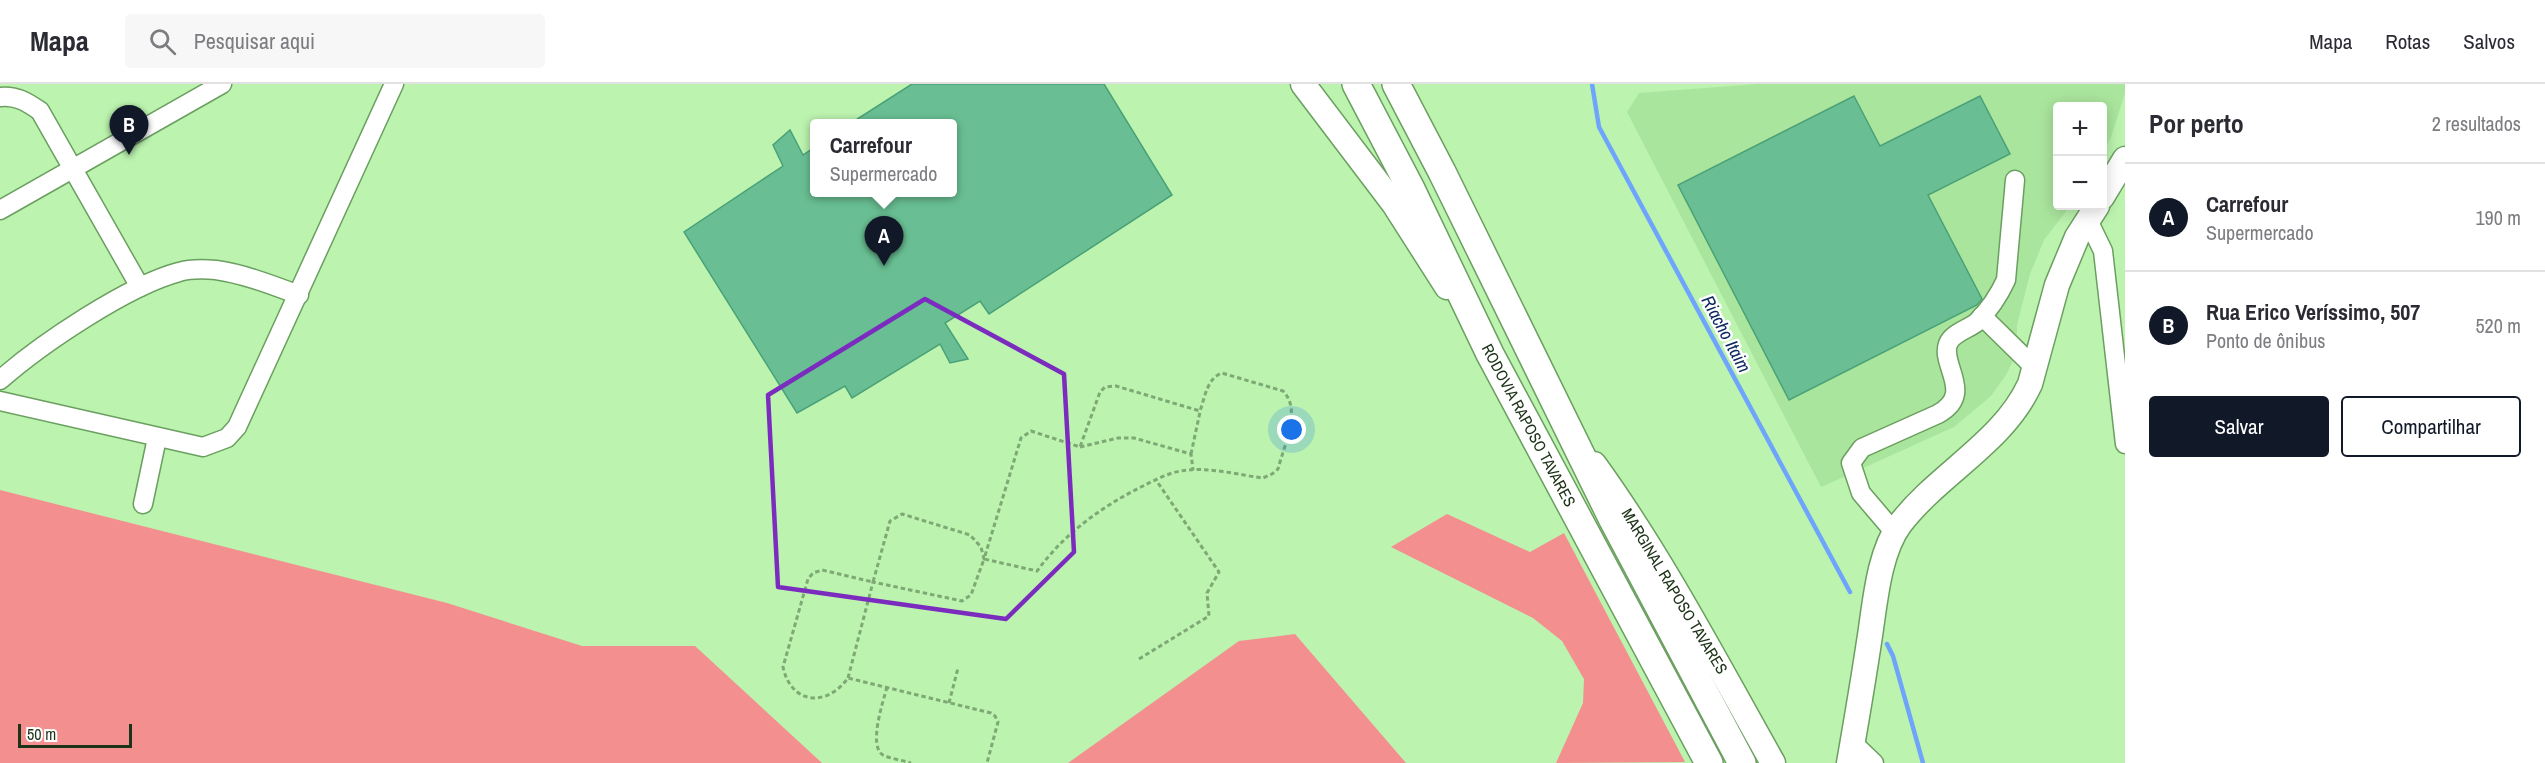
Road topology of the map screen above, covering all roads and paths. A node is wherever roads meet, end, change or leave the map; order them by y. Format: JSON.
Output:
{"nodes":[{"id":1,"x":222,"y":84,"type":"edge"},
{"id":2,"x":394,"y":84,"type":"edge"},
{"id":3,"x":1303,"y":84,"type":"edge"},
{"id":4,"x":1356,"y":84,"type":"edge"},
{"id":5,"x":1396,"y":84,"type":"edge"},
{"id":6,"x":0,"y":97,"type":"edge"},
{"id":7,"x":2125,"y":159,"type":"edge"},
{"id":8,"x":74,"y":168,"type":"junction"},
{"id":9,"x":2015,"y":180,"type":"dead end"},
{"id":10,"x":2107,"y":190,"type":"edge"},
{"id":11,"x":0,"y":210,"type":"edge"},
{"id":12,"x":2093,"y":213,"type":"edge"},
{"id":13,"x":140,"y":287,"type":"junction"},
{"id":14,"x":299,"y":295,"type":"junction"},
{"id":15,"x":1982,"y":316,"type":"junction"},
{"id":16,"x":1490,"y":354,"type":"junction"},
{"id":17,"x":2035,"y":368,"type":"junction"},
{"id":18,"x":0,"y":380,"type":"edge"},
{"id":19,"x":0,"y":401,"type":"edge"},
{"id":20,"x":1200,"y":411,"type":"junction"},
{"id":21,"x":1567,"y":426,"type":"junction"},
{"id":22,"x":157,"y":438,"type":"junction"},
{"id":23,"x":2125,"y":444,"type":"edge"},
{"id":24,"x":1080,"y":447,"type":"junction"},
{"id":25,"x":1191,"y":454,"type":"junction"},
{"id":26,"x":1193,"y":470,"type":"junction"},
{"id":27,"x":1156,"y":480,"type":"junction"},
{"id":28,"x":143,"y":504,"type":"dead end"},
{"id":29,"x":1895,"y":533,"type":"junction"},
{"id":30,"x":984,"y":559,"type":"junction"},
{"id":31,"x":873,"y":582,"type":"junction"},
{"id":32,"x":1139,"y":658,"type":"dead end"},
{"id":33,"x":958,"y":668,"type":"dead end"},
{"id":34,"x":848,"y":678,"type":"junction"},
{"id":35,"x":887,"y":687,"type":"junction"},
{"id":36,"x":949,"y":703,"type":"junction"},
{"id":37,"x":1851,"y":753,"type":"edge"},
{"id":38,"x":910,"y":763,"type":"edge"},
{"id":39,"x":987,"y":763,"type":"edge"},
{"id":40,"x":1709,"y":763,"type":"edge"},
{"id":41,"x":1742,"y":763,"type":"edge"},
{"id":42,"x":1773,"y":763,"type":"edge"},
{"id":43,"x":1874,"y":763,"type":"edge"}],
"edges":[{"from":1,"to":8,"type":"street"},
{"from":2,"to":14,"type":"street"},
{"from":3,"to":16,"type":"main road"},
{"from":4,"to":16,"type":"highway","name":"RODOVIA RAPOSO TAVARES"},
{"from":5,"to":21,"type":"highway","name":"RODOVIA RAPOSO TAVARES"},
{"from":6,"to":8,"type":"street"},
{"from":7,"to":10,"type":"main road"},
{"from":8,"to":11,"type":"street"},
{"from":8,"to":13,"type":"street"},
{"from":9,"to":15,"type":"street"},
{"from":12,"to":17,"type":"main road"},
{"from":12,"to":23,"type":"street"},
{"from":13,"to":14,"type":"street"},
{"from":13,"to":18,"type":"street"},
{"from":14,"to":22,"type":"street"},
{"from":15,"to":17,"type":"street"},
{"from":15,"to":29,"type":"street"},
{"from":16,"to":40,"type":"highway","name":"RODOVIA RAPOSO TAVARES"},
{"from":17,"to":29,"type":"main road"},
{"from":19,"to":22,"type":"street"},
{"from":20,"to":24,"type":"path"},
{"from":20,"to":25,"type":"path"},
{"from":20,"to":26,"type":"path"},
{"from":21,"to":41,"type":"highway","name":"RODOVIA RAPOSO TAVARES"},
{"from":21,"to":42,"type":"main road","name":"MARGINAL RAPOSO TAVARES"},
{"from":22,"to":28,"type":"street"},
{"from":24,"to":25,"type":"path"},
{"from":24,"to":30,"type":"path"},
{"from":25,"to":26,"type":"path"},
{"from":26,"to":27,"type":"path"},
{"from":27,"to":30,"type":"path"},
{"from":27,"to":32,"type":"path"},
{"from":29,"to":37,"type":"main road"},
{"from":30,"to":31,"type":"path"},
{"from":30,"to":31,"type":"path"},
{"from":31,"to":34,"type":"path"},
{"from":31,"to":34,"type":"path"},
{"from":33,"to":36,"type":"path"},
{"from":34,"to":35,"type":"path"},
{"from":35,"to":36,"type":"path"},
{"from":35,"to":38,"type":"path"},
{"from":36,"to":39,"type":"path"},
{"from":37,"to":43,"type":"street"}]}
